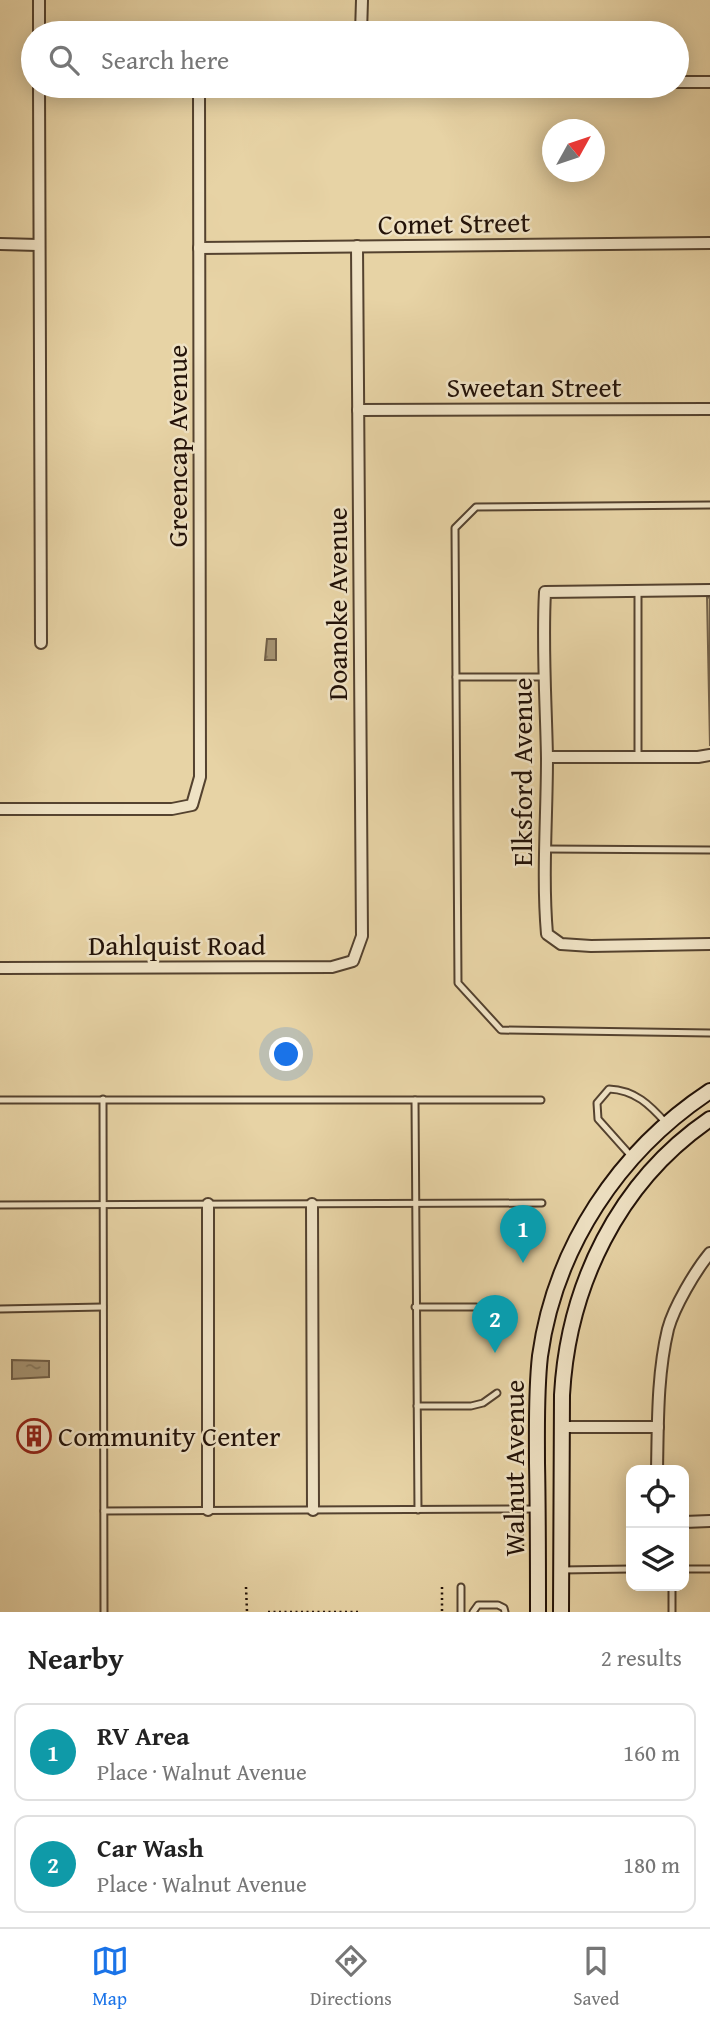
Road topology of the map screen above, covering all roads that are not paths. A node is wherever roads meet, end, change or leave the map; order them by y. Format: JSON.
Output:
{"nodes":[{"id":1,"x":39,"y":0,"type":"edge"},
{"id":2,"x":362,"y":0,"type":"edge"},
{"id":3,"x":39,"y":21,"type":"edge"},
{"id":4,"x":361,"y":21,"type":"edge"},
{"id":5,"x":689,"y":82,"type":"edge"},
{"id":6,"x":710,"y":82,"type":"edge"},
{"id":7,"x":39,"y":98,"type":"edge"},
{"id":8,"x":198,"y":98,"type":"edge"},
{"id":9,"x":710,"y":243,"type":"edge"},
{"id":10,"x":0,"y":244,"type":"edge"},
{"id":11,"x":38,"y":245,"type":"junction"},
{"id":12,"x":357,"y":246,"type":"junction"},
{"id":13,"x":199,"y":248,"type":"junction"},
{"id":14,"x":710,"y":409,"type":"edge"},
{"id":15,"x":358,"y":410,"type":"junction"},
{"id":16,"x":710,"y":505,"type":"edge"},
{"id":17,"x":638,"y":590,"type":"junction"},
{"id":18,"x":710,"y":590,"type":"edge"},
{"id":19,"x":41,"y":643,"type":"dead end"},
{"id":20,"x":456,"y":677,"type":"junction"},
{"id":21,"x":545,"y":677,"type":"junction"},
{"id":22,"x":710,"y":755,"type":"edge"},
{"id":23,"x":547,"y":757,"type":"junction"},
{"id":24,"x":638,"y":757,"type":"junction"},
{"id":25,"x":0,"y":809,"type":"edge"},
{"id":26,"x":546,"y":849,"type":"junction"},
{"id":27,"x":710,"y":850,"type":"edge"},
{"id":28,"x":710,"y":944,"type":"edge"},
{"id":29,"x":353,"y":961,"type":"joint"},
{"id":30,"x":0,"y":968,"type":"edge"},
{"id":31,"x":710,"y":1033,"type":"edge"},
{"id":32,"x":710,"y":1091,"type":"edge"},
{"id":33,"x":103,"y":1099,"type":"junction"},
{"id":34,"x":0,"y":1100,"type":"edge"},
{"id":35,"x":415,"y":1100,"type":"junction"},
{"id":36,"x":541,"y":1100,"type":"dead end"},
{"id":37,"x":710,"y":1119,"type":"edge"},
{"id":38,"x":666,"y":1123,"type":"junction"},
{"id":39,"x":632,"y":1157,"type":"junction"},
{"id":40,"x":416,"y":1203,"type":"junction"},
{"id":41,"x":542,"y":1203,"type":"dead end"},
{"id":42,"x":103,"y":1204,"type":"junction"},
{"id":43,"x":208,"y":1204,"type":"junction"},
{"id":44,"x":312,"y":1204,"type":"junction"},
{"id":45,"x":0,"y":1205,"type":"edge"},
{"id":46,"x":710,"y":1253,"type":"edge"},
{"id":47,"x":103,"y":1307,"type":"junction"},
{"id":48,"x":415,"y":1307,"type":"junction"},
{"id":49,"x":0,"y":1308,"type":"edge"},
{"id":50,"x":502,"y":1316,"type":"dead end"},
{"id":51,"x":498,"y":1393,"type":"dead end"},
{"id":52,"x":417,"y":1406,"type":"junction"},
{"id":53,"x":561,"y":1427,"type":"junction"},
{"id":54,"x":658,"y":1427,"type":"junction"},
{"id":55,"x":657,"y":1465,"type":"edge"},
{"id":56,"x":538,"y":1509,"type":"junction"},
{"id":57,"x":208,"y":1510,"type":"junction"},
{"id":58,"x":313,"y":1510,"type":"junction"},
{"id":59,"x":418,"y":1510,"type":"junction"},
{"id":60,"x":104,"y":1511,"type":"junction"},
{"id":61,"x":710,"y":1521,"type":"edge"},
{"id":62,"x":689,"y":1522,"type":"edge"},
{"id":63,"x":626,"y":1569,"type":"edge"},
{"id":64,"x":689,"y":1569,"type":"edge"},
{"id":65,"x":710,"y":1569,"type":"edge"},
{"id":66,"x":561,"y":1570,"type":"junction"},
{"id":67,"x":461,"y":1587,"type":"dead end"},
{"id":68,"x":672,"y":1591,"type":"edge"},
{"id":69,"x":104,"y":1612,"type":"edge"},
{"id":70,"x":461,"y":1612,"type":"edge"},
{"id":71,"x":472,"y":1612,"type":"edge"},
{"id":72,"x":505,"y":1612,"type":"edge"},
{"id":73,"x":538,"y":1612,"type":"edge"},
{"id":74,"x":561,"y":1612,"type":"edge"},
{"id":75,"x":672,"y":1612,"type":"edge"}],
"edges":[{"from":1,"to":3,"type":"street"},
{"from":2,"to":4,"type":"street"},
{"from":5,"to":6,"type":"street"},
{"from":7,"to":11,"type":"street"},
{"from":8,"to":13,"type":"street","name":"Greencap Avenue"},
{"from":9,"to":12,"type":"street","name":"Comet Street"},
{"from":10,"to":11,"type":"street"},
{"from":11,"to":19,"type":"street"},
{"from":12,"to":13,"type":"street","name":"Comet Street"},
{"from":12,"to":15,"type":"street","name":"Doanoke Avenue"},
{"from":13,"to":25,"type":"street","name":"Greencap Avenue"},
{"from":14,"to":15,"type":"street","name":"Sweetan Street"},
{"from":15,"to":29,"type":"street","name":"Doanoke Avenue"},
{"from":16,"to":20,"type":"lane"},
{"from":17,"to":18,"type":"street"},
{"from":17,"to":21,"type":"street","name":"Elksford Avenue"},
{"from":17,"to":24,"type":"lane"},
{"from":20,"to":21,"type":"lane"},
{"from":20,"to":31,"type":"lane"},
{"from":21,"to":23,"type":"street","name":"Elksford Avenue"},
{"from":22,"to":24,"type":"street"},
{"from":23,"to":24,"type":"street"},
{"from":23,"to":26,"type":"street","name":"Elksford Avenue"},
{"from":26,"to":27,"type":"lane"},
{"from":26,"to":28,"type":"street","name":"Elksford Avenue"},
{"from":29,"to":30,"type":"street","name":"Dahlquist Road"},
{"from":32,"to":38,"type":"main road","name":"Walnut Avenue"},
{"from":33,"to":34,"type":"lane"},
{"from":33,"to":35,"type":"lane"},
{"from":33,"to":42,"type":"lane"},
{"from":35,"to":36,"type":"lane"},
{"from":35,"to":40,"type":"lane"},
{"from":37,"to":53,"type":"main road","name":"Walnut Avenue"},
{"from":38,"to":39,"type":"main road","name":"Walnut Avenue"},
{"from":38,"to":39,"type":"lane"},
{"from":39,"to":56,"type":"main road","name":"Walnut Avenue"},
{"from":40,"to":41,"type":"lane"},
{"from":40,"to":44,"type":"lane"},
{"from":40,"to":48,"type":"lane"},
{"from":42,"to":43,"type":"lane"},
{"from":42,"to":45,"type":"lane"},
{"from":42,"to":47,"type":"lane"},
{"from":43,"to":44,"type":"lane"},
{"from":43,"to":57,"type":"street"},
{"from":44,"to":58,"type":"street"},
{"from":46,"to":54,"type":"street"},
{"from":47,"to":49,"type":"lane"},
{"from":47,"to":60,"type":"lane"},
{"from":48,"to":50,"type":"lane"},
{"from":48,"to":52,"type":"lane"},
{"from":51,"to":52,"type":"lane"},
{"from":52,"to":59,"type":"lane"},
{"from":53,"to":54,"type":"street"},
{"from":53,"to":66,"type":"main road","name":"Walnut Avenue"},
{"from":54,"to":55,"type":"street"},
{"from":56,"to":59,"type":"lane"},
{"from":56,"to":73,"type":"main road","name":"Walnut Avenue"},
{"from":57,"to":58,"type":"lane"},
{"from":57,"to":60,"type":"lane"},
{"from":58,"to":59,"type":"lane"},
{"from":60,"to":69,"type":"lane"},
{"from":61,"to":62,"type":"street"},
{"from":63,"to":66,"type":"lane"},
{"from":64,"to":65,"type":"lane"},
{"from":66,"to":74,"type":"main road","name":"Walnut Avenue"},
{"from":67,"to":70,"type":"lane"},
{"from":68,"to":75,"type":"lane"},
{"from":71,"to":72,"type":"lane"}]}
